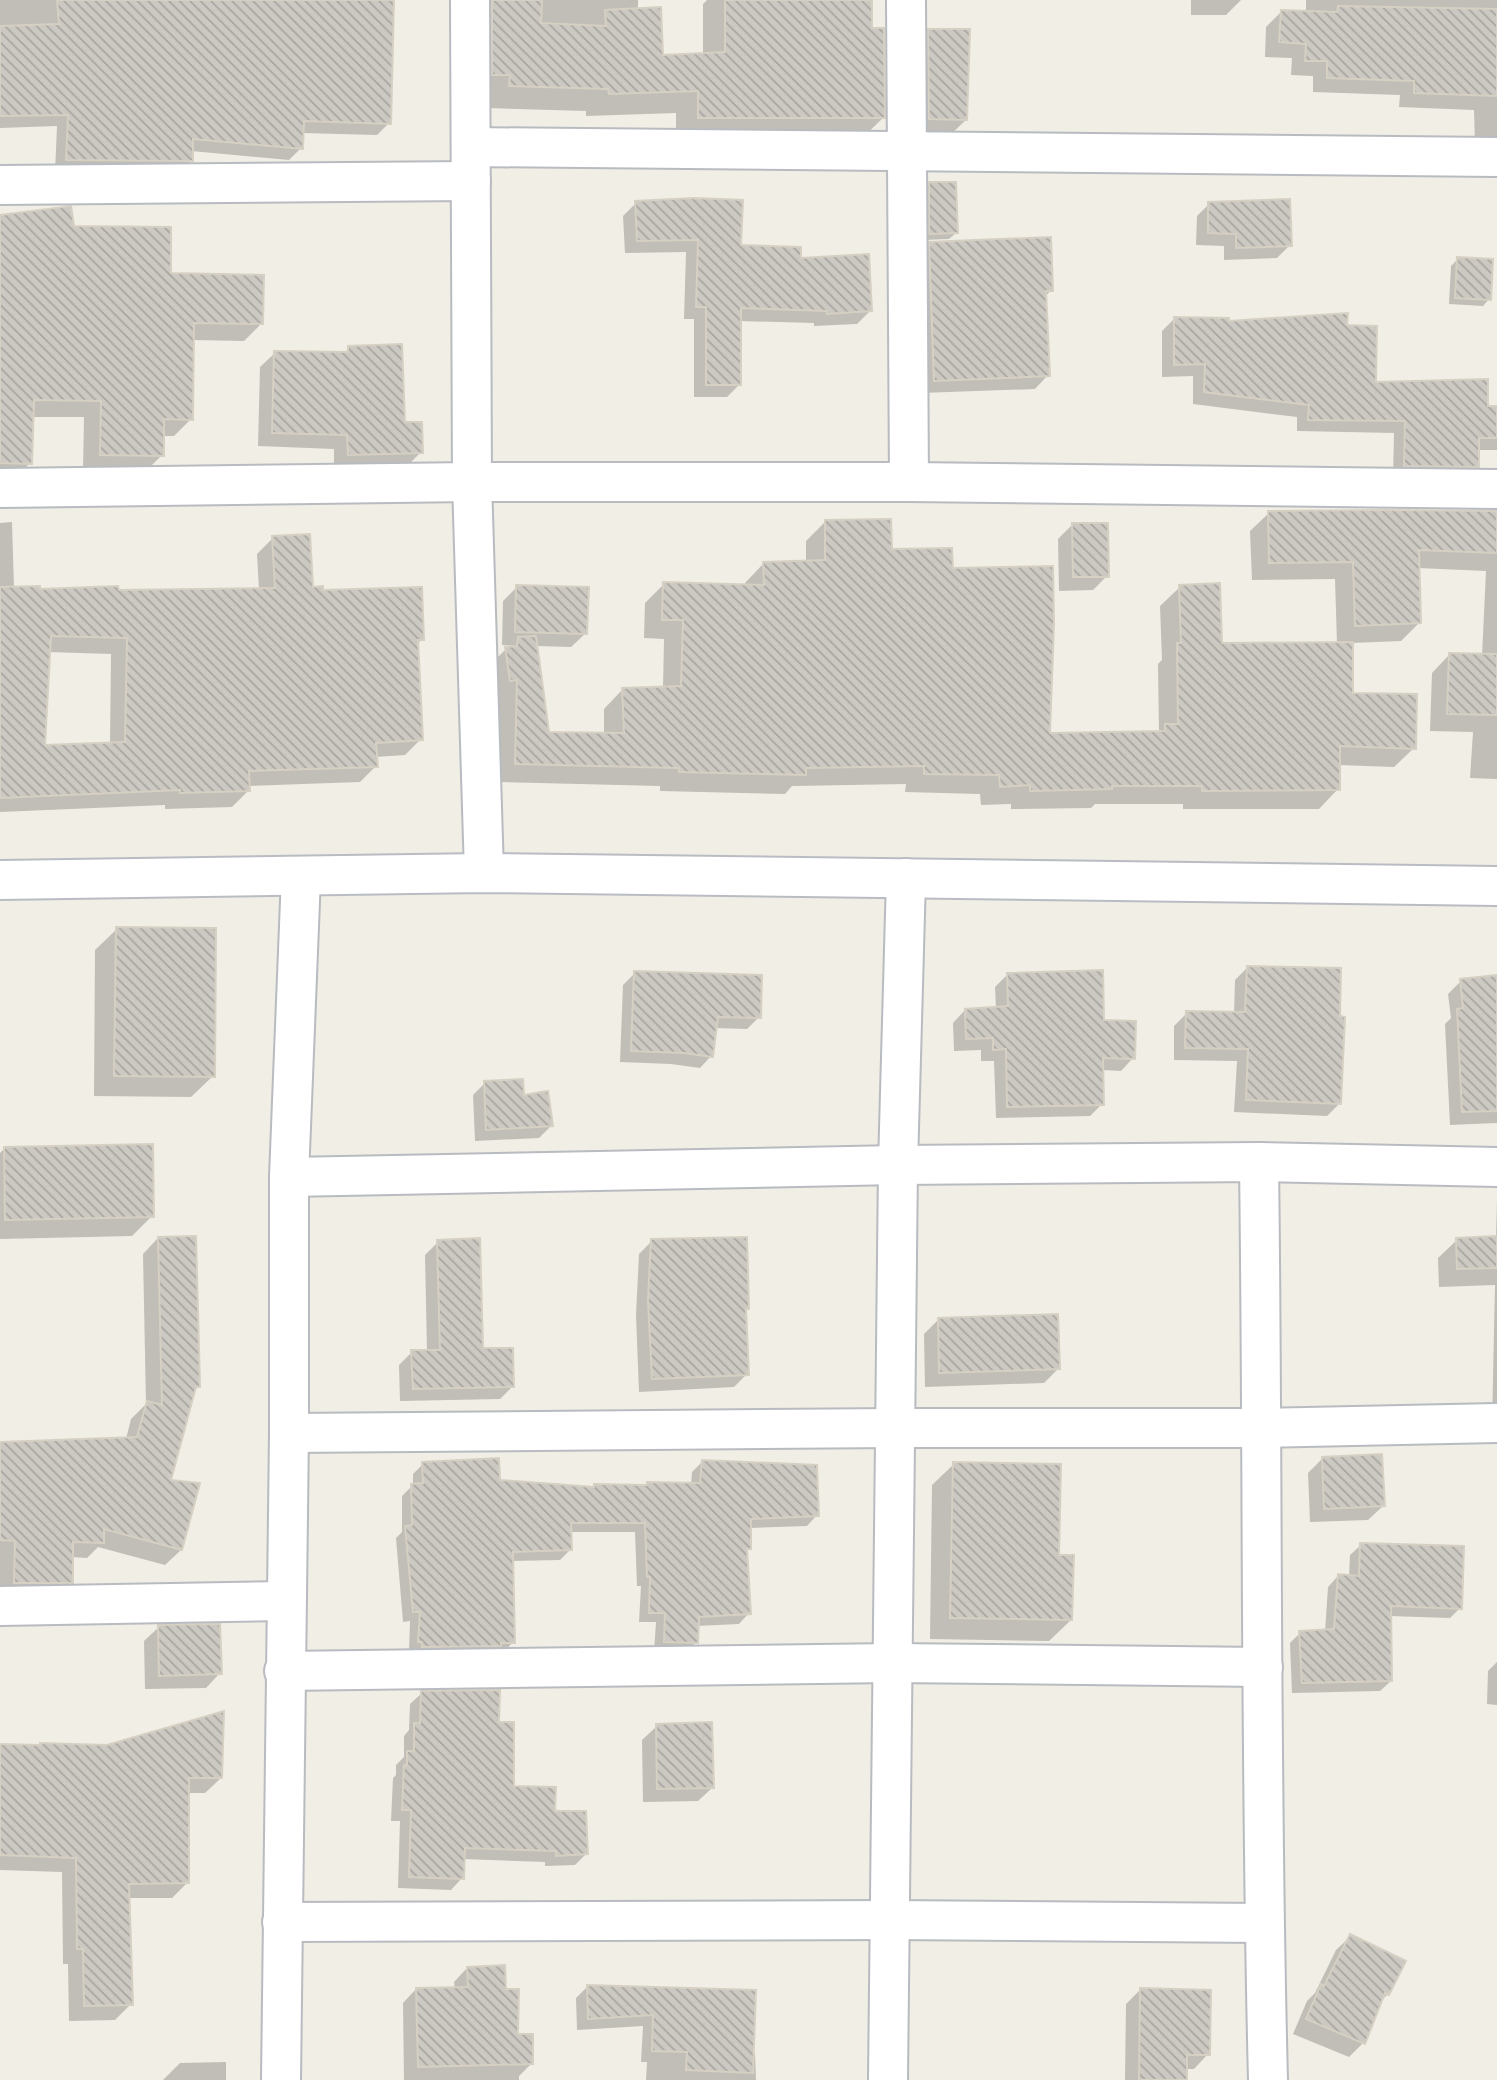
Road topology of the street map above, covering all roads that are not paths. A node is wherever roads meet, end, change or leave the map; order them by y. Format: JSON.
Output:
{"nodes":[{"id":1,"x":470,"y":0,"type":"edge"},
{"id":2,"x":906,"y":0,"type":"edge"},
{"id":3,"x":907,"y":153,"type":"junction"},
{"id":4,"x":1497,"y":157,"type":"edge"},
{"id":5,"x":471,"y":164,"type":"junction"},
{"id":6,"x":0,"y":186,"type":"edge"},
{"id":7,"x":472,"y":482,"type":"junction"},
{"id":8,"x":909,"y":482,"type":"junction"},
{"id":9,"x":0,"y":488,"type":"edge"},
{"id":10,"x":1497,"y":489,"type":"edge"},
{"id":11,"x":484,"y":873,"type":"junction"},
{"id":12,"x":301,"y":876,"type":"junction"},
{"id":13,"x":906,"y":878,"type":"junction"},
{"id":14,"x":0,"y":880,"type":"edge"},
{"id":15,"x":1497,"y":886,"type":"edge"},
{"id":16,"x":1259,"y":1162,"type":"junction"},
{"id":17,"x":898,"y":1165,"type":"junction"},
{"id":18,"x":1497,"y":1167,"type":"edge"},
{"id":19,"x":289,"y":1177,"type":"junction"},
{"id":20,"x":1497,"y":1423,"type":"edge"},
{"id":21,"x":897,"y":1428,"type":"junction"},
{"id":22,"x":1263,"y":1428,"type":"junction"},
{"id":23,"x":289,"y":1433,"type":"junction"},
{"id":24,"x":285,"y":1601,"type":"junction"},
{"id":25,"x":0,"y":1606,"type":"edge"},
{"id":26,"x":893,"y":1663,"type":"junction"},
{"id":27,"x":1263,"y":1667,"type":"junction"},
{"id":28,"x":284,"y":1671,"type":"junction"},
{"id":29,"x":891,"y":1920,"type":"junction"},
{"id":30,"x":282,"y":1922,"type":"junction"},
{"id":31,"x":1264,"y":1923,"type":"junction"},
{"id":32,"x":281,"y":2080,"type":"edge"},
{"id":33,"x":888,"y":2080,"type":"edge"},
{"id":34,"x":1268,"y":2080,"type":"edge"}],
"edges":[{"from":1,"to":5,"type":"street"},
{"from":2,"to":3,"type":"street"},
{"from":3,"to":4,"type":"street"},
{"from":3,"to":5,"type":"street"},
{"from":3,"to":8,"type":"street"},
{"from":5,"to":6,"type":"street"},
{"from":5,"to":7,"type":"street"},
{"from":7,"to":8,"type":"street"},
{"from":7,"to":9,"type":"street"},
{"from":7,"to":11,"type":"street"},
{"from":8,"to":10,"type":"street"},
{"from":11,"to":12,"type":"street"},
{"from":11,"to":13,"type":"street"},
{"from":12,"to":14,"type":"street"},
{"from":12,"to":19,"type":"street"},
{"from":13,"to":15,"type":"street"},
{"from":13,"to":17,"type":"street"},
{"from":16,"to":17,"type":"street"},
{"from":16,"to":18,"type":"street"},
{"from":16,"to":22,"type":"street"},
{"from":17,"to":19,"type":"street"},
{"from":17,"to":21,"type":"street"},
{"from":19,"to":23,"type":"street"},
{"from":20,"to":22,"type":"street"},
{"from":21,"to":22,"type":"street"},
{"from":21,"to":23,"type":"street"},
{"from":21,"to":26,"type":"street"},
{"from":22,"to":27,"type":"street"},
{"from":23,"to":24,"type":"street"},
{"from":24,"to":25,"type":"street"},
{"from":24,"to":28,"type":"street"},
{"from":26,"to":27,"type":"street"},
{"from":26,"to":28,"type":"street"},
{"from":26,"to":29,"type":"street"},
{"from":27,"to":31,"type":"street"},
{"from":28,"to":30,"type":"street"},
{"from":29,"to":30,"type":"street"},
{"from":29,"to":31,"type":"street"},
{"from":29,"to":33,"type":"street"},
{"from":30,"to":32,"type":"street"},
{"from":31,"to":34,"type":"street"}]}
